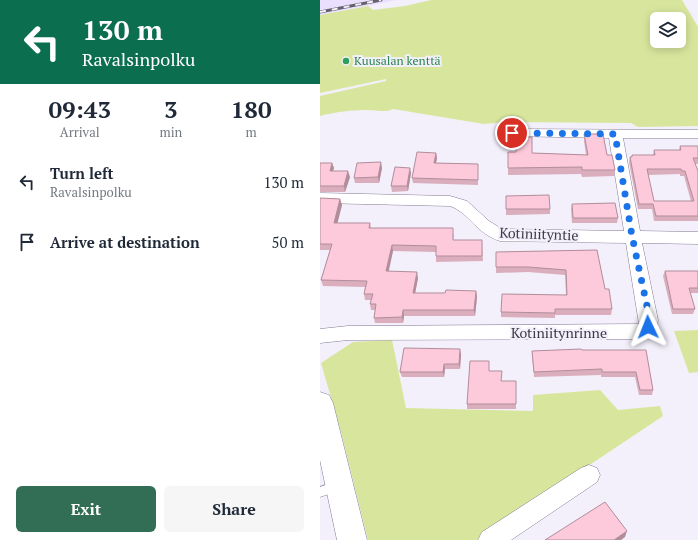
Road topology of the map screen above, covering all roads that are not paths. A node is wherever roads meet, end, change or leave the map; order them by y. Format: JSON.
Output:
{"nodes":[{"id":1,"x":512,"y":133,"type":"dead end"},
{"id":2,"x":615,"y":134,"type":"junction"},
{"id":3,"x":698,"y":134,"type":"edge"},
{"id":4,"x":320,"y":198,"type":"edge"},
{"id":5,"x":632,"y":236,"type":"junction"},
{"id":6,"x":698,"y":238,"type":"edge"},
{"id":7,"x":320,"y":336,"type":"edge"},
{"id":8,"x":320,"y":403,"type":"edge"},
{"id":9,"x":589,"y":475,"type":"dead end"},
{"id":10,"x":330,"y":488,"type":"edge"},
{"id":11,"x":352,"y":540,"type":"edge"},
{"id":12,"x":490,"y":540,"type":"edge"}],
"edges":[{"from":1,"to":2,"type":"street"},
{"from":2,"to":3,"type":"street"},
{"from":2,"to":5,"type":"street","name":"Kotiniitynrinne"},
{"from":4,"to":5,"type":"street","name":"Kotiniityntie"},
{"from":5,"to":6,"type":"street","name":"Kotiniityntie"},
{"from":5,"to":7,"type":"street","name":"Kotiniitynrinne"},
{"from":8,"to":10,"type":"street"},
{"from":9,"to":12,"type":"street"},
{"from":10,"to":11,"type":"street"}]}
